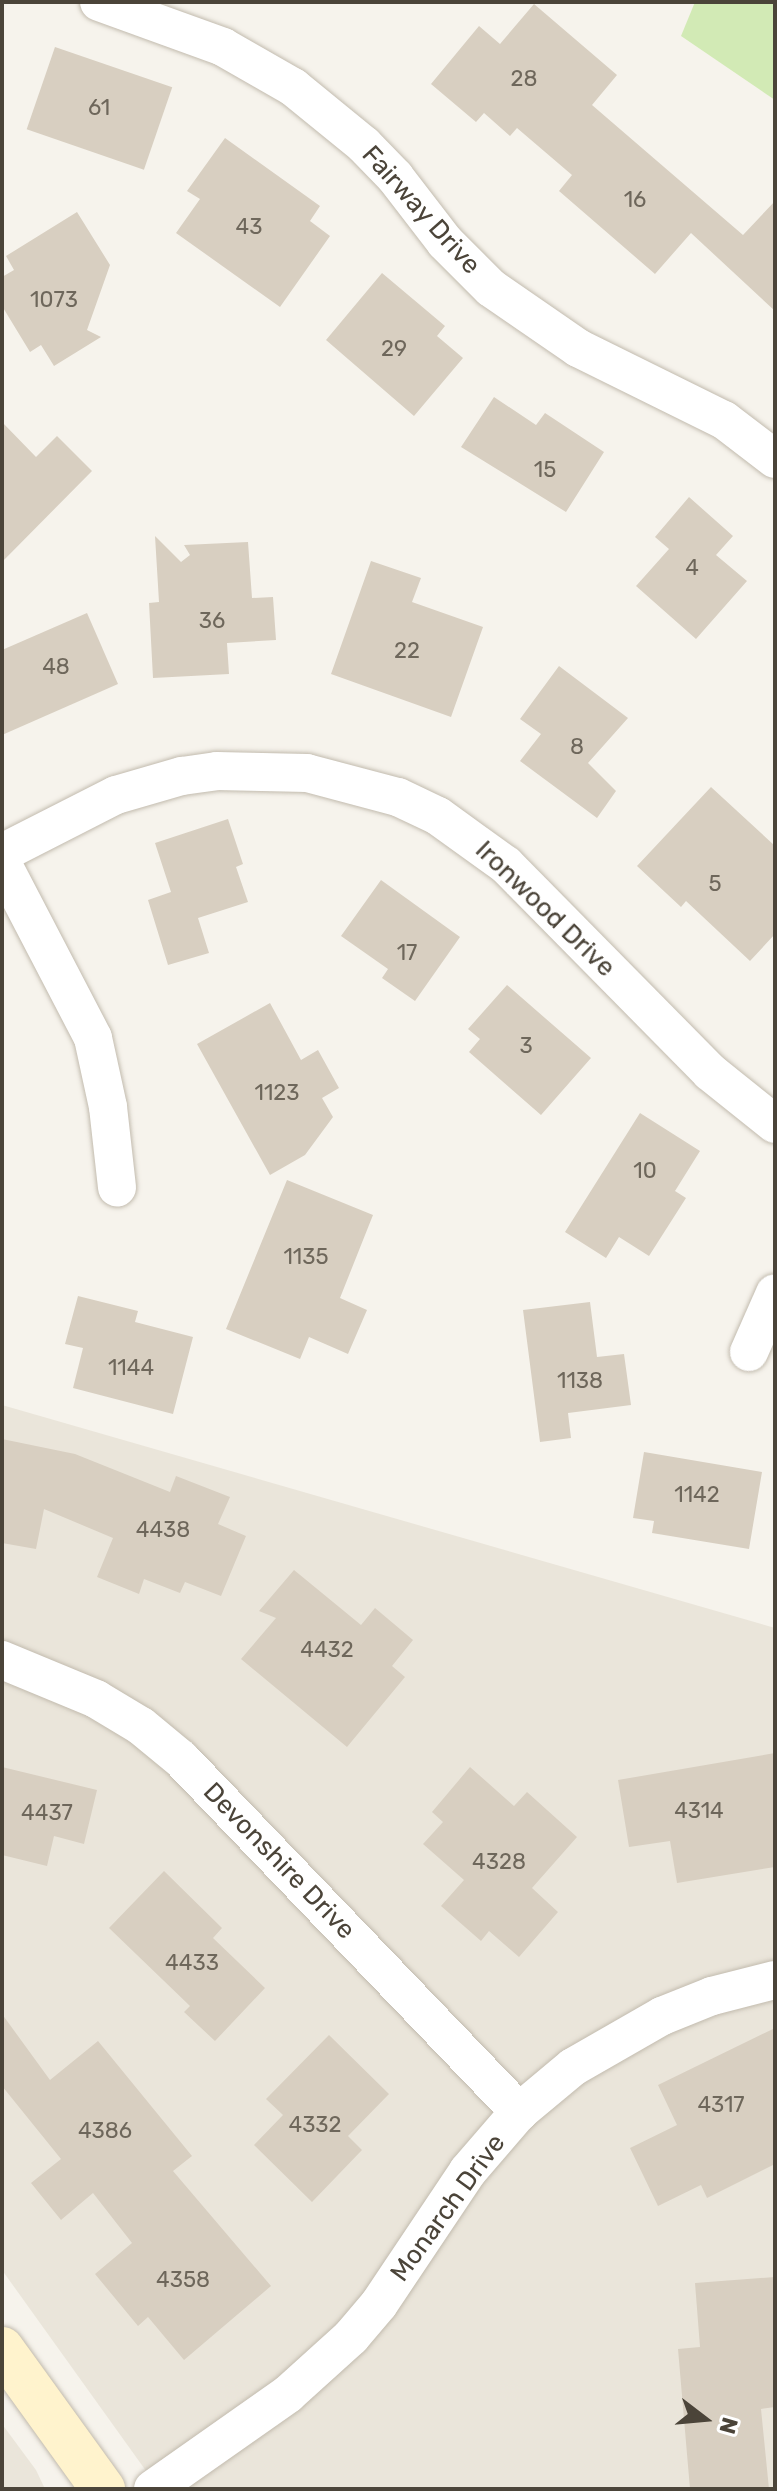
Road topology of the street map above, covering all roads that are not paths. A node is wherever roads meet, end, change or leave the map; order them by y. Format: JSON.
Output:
{"nodes":[{"id":1,"x":99,"y":2,"type":"edge"},
{"id":2,"x":775,"y":459,"type":"edge"},
{"id":3,"x":2,"y":853,"type":"edge"},
{"id":4,"x":2,"y":863,"type":"edge"},
{"id":5,"x":775,"y":1124,"type":"edge"},
{"id":6,"x":117,"y":1187,"type":"dead end"},
{"id":7,"x":775,"y":1293,"type":"edge"},
{"id":8,"x":749,"y":1352,"type":"dead end"},
{"id":9,"x":2,"y":1660,"type":"edge"},
{"id":10,"x":775,"y":1980,"type":"edge"},
{"id":11,"x":519,"y":2112,"type":"junction"},
{"id":12,"x":2,"y":2349,"type":"edge"},
{"id":13,"x":103,"y":2489,"type":"edge"},
{"id":14,"x":153,"y":2489,"type":"edge"}],
"edges":[{"from":1,"to":2,"type":"street","name":"Fairway Drive"},
{"from":3,"to":5,"type":"street","name":"Ironwood Drive"},
{"from":4,"to":6,"type":"street"},
{"from":7,"to":8,"type":"street"},
{"from":9,"to":11,"type":"street","name":"Devonshire Drive"},
{"from":10,"to":11,"type":"street","name":"Monarch Drive"},
{"from":11,"to":14,"type":"street","name":"Monarch Drive"},
{"from":12,"to":13,"type":"main road"}]}
